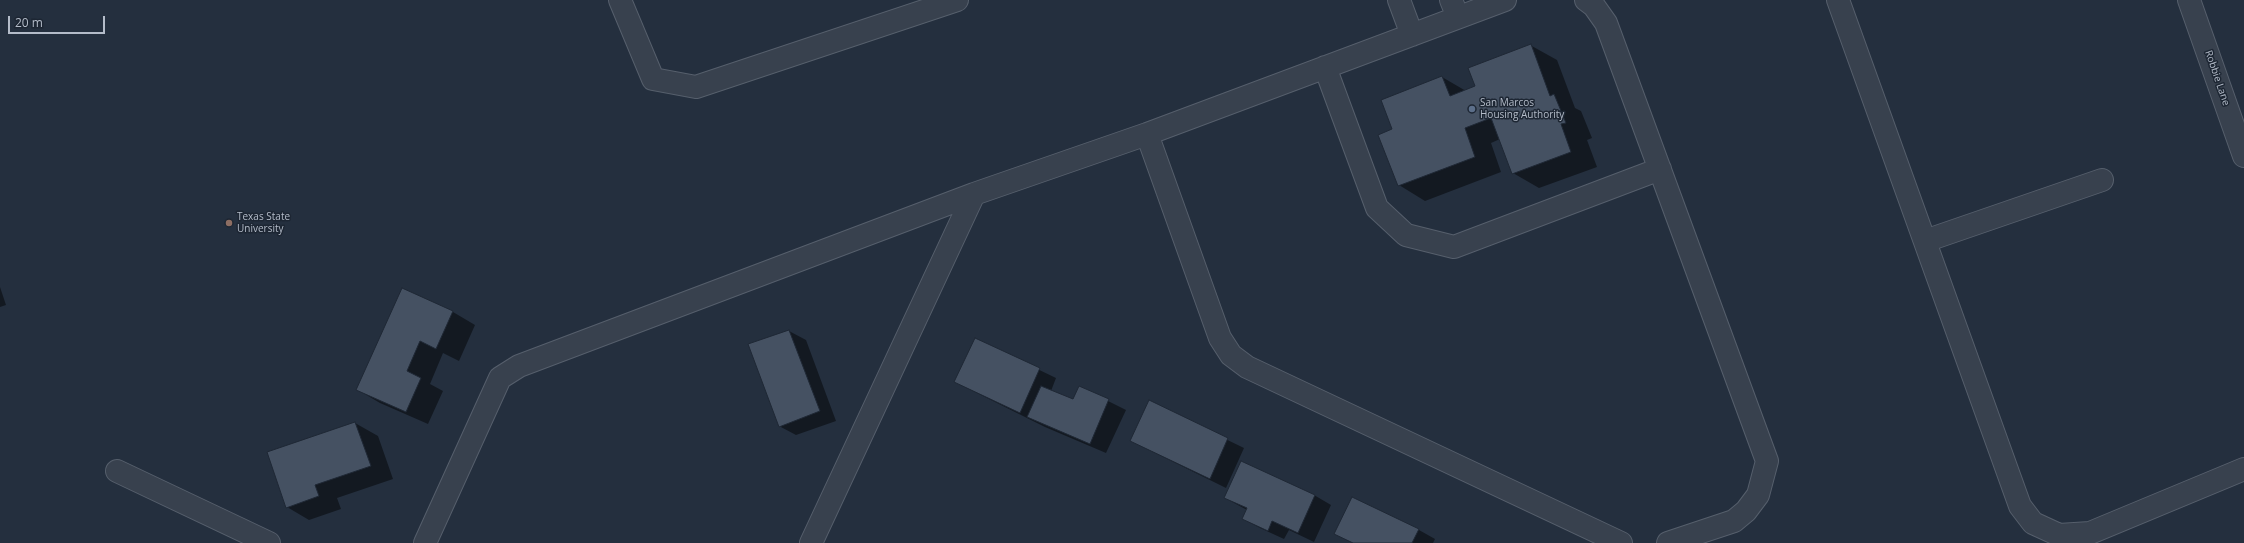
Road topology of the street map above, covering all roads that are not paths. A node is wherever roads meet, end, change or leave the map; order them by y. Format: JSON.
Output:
{"nodes":[{"id":1,"x":620,"y":0,"type":"edge"},
{"id":2,"x":957,"y":0,"type":"edge"},
{"id":3,"x":1399,"y":0,"type":"edge"},
{"id":4,"x":1506,"y":0,"type":"edge"},
{"id":5,"x":1586,"y":0,"type":"edge"},
{"id":6,"x":1838,"y":0,"type":"edge"},
{"id":7,"x":2189,"y":0,"type":"edge"},
{"id":8,"x":1454,"y":9,"type":"edge"},
{"id":9,"x":1412,"y":35,"type":"junction"},
{"id":10,"x":1325,"y":67,"type":"junction"},
{"id":11,"x":2240,"y":133,"type":"edge"},
{"id":12,"x":1147,"y":134,"type":"junction"},
{"id":13,"x":2244,"y":156,"type":"edge"},
{"id":14,"x":1660,"y":169,"type":"junction"},
{"id":15,"x":2102,"y":180,"type":"dead end"},
{"id":16,"x":974,"y":194,"type":"junction"},
{"id":17,"x":1925,"y":241,"type":"junction"},
{"id":18,"x":2244,"y":469,"type":"edge"},
{"id":19,"x":117,"y":471,"type":"dead end"},
{"id":20,"x":269,"y":543,"type":"edge"},
{"id":21,"x":425,"y":543,"type":"edge"},
{"id":22,"x":811,"y":543,"type":"edge"},
{"id":23,"x":1622,"y":543,"type":"edge"},
{"id":24,"x":1668,"y":543,"type":"edge"}],
"edges":[{"from":1,"to":2,"type":"street"},
{"from":3,"to":9,"type":"street"},
{"from":4,"to":8,"type":"street"},
{"from":5,"to":14,"type":"street"},
{"from":6,"to":17,"type":"street"},
{"from":7,"to":11,"type":"street","name":"Robbie Lane"},
{"from":8,"to":9,"type":"street"},
{"from":9,"to":10,"type":"street"},
{"from":10,"to":12,"type":"street"},
{"from":10,"to":14,"type":"street"},
{"from":11,"to":13,"type":"street","name":"Robbie Lane"},
{"from":12,"to":16,"type":"street"},
{"from":12,"to":23,"type":"street"},
{"from":14,"to":24,"type":"street"},
{"from":15,"to":17,"type":"street"},
{"from":16,"to":21,"type":"street"},
{"from":16,"to":22,"type":"street"},
{"from":17,"to":18,"type":"street"},
{"from":19,"to":20,"type":"street"}]}
